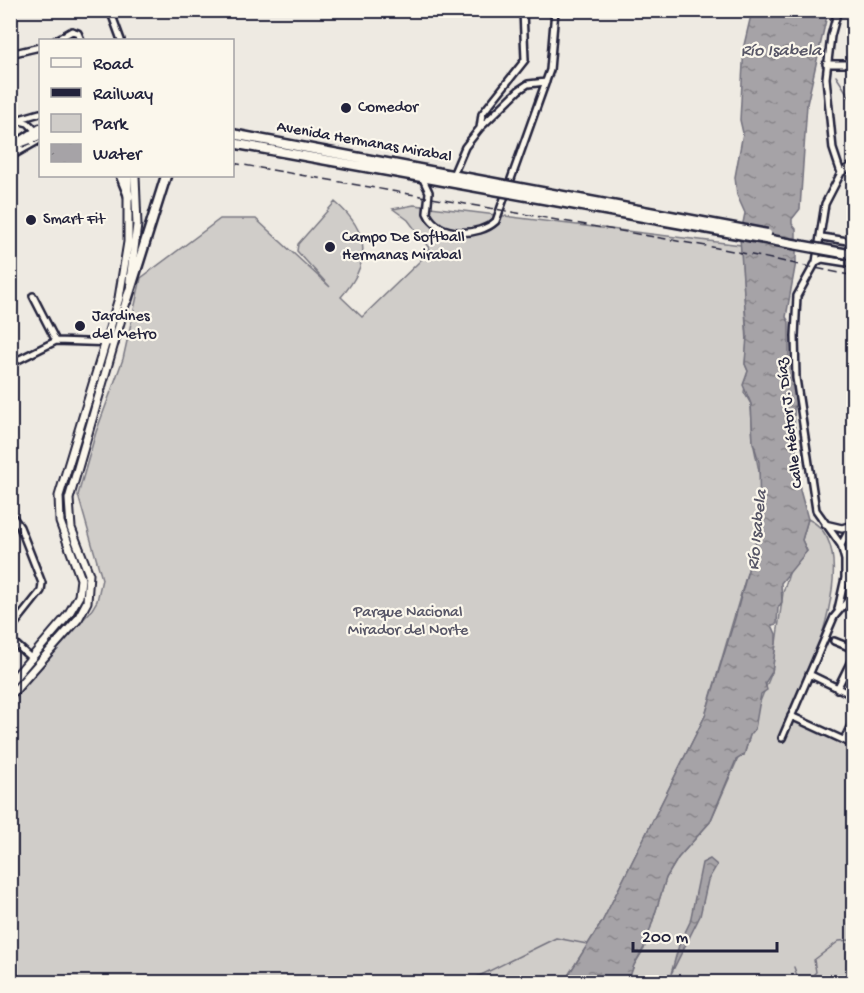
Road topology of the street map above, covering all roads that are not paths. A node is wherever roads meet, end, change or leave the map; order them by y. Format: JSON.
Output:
{"nodes":[{"id":1,"x":110,"y":10,"type":"edge"},
{"id":2,"x":523,"y":10,"type":"edge"},
{"id":3,"x":555,"y":10,"type":"edge"},
{"id":4,"x":838,"y":10,"type":"edge"},
{"id":5,"x":58,"y":39,"type":"edge"},
{"id":6,"x":81,"y":39,"type":"edge"},
{"id":7,"x":121,"y":39,"type":"edge"},
{"id":8,"x":39,"y":47,"type":"edge"},
{"id":9,"x":10,"y":54,"type":"edge"},
{"id":10,"x":826,"y":64,"type":"junction"},
{"id":11,"x":854,"y":64,"type":"edge"},
{"id":12,"x":546,"y":82,"type":"junction"},
{"id":13,"x":10,"y":89,"type":"edge"},
{"id":14,"x":39,"y":113,"type":"edge"},
{"id":15,"x":16,"y":120,"type":"junction"},
{"id":16,"x":10,"y":126,"type":"edge"},
{"id":17,"x":480,"y":128,"type":"junction"},
{"id":18,"x":39,"y":133,"type":"edge"},
{"id":19,"x":234,"y":134,"type":"edge"},
{"id":20,"x":234,"y":143,"type":"edge"},
{"id":21,"x":17,"y":147,"type":"edge"},
{"id":22,"x":10,"y":155,"type":"edge"},
{"id":23,"x":854,"y":164,"type":"edge"},
{"id":24,"x":841,"y":173,"type":"junction"},
{"id":25,"x":453,"y":175,"type":"junction"},
{"id":26,"x":121,"y":177,"type":"edge"},
{"id":27,"x":128,"y":177,"type":"edge"},
{"id":28,"x":135,"y":177,"type":"edge"},
{"id":29,"x":166,"y":177,"type":"edge"},
{"id":30,"x":423,"y":177,"type":"junction"},
{"id":31,"x":441,"y":180,"type":"junction"},
{"id":32,"x":489,"y":185,"type":"junction"},
{"id":33,"x":429,"y":192,"type":"junction"},
{"id":34,"x":129,"y":196,"type":"junction"},
{"id":35,"x":822,"y":237,"type":"junction"},
{"id":36,"x":854,"y":242,"type":"edge"},
{"id":37,"x":854,"y":249,"type":"edge"},
{"id":38,"x":854,"y":255,"type":"edge"},
{"id":39,"x":816,"y":262,"type":"junction"},
{"id":40,"x":854,"y":264,"type":"edge"},
{"id":41,"x":33,"y":296,"type":"dead end"},
{"id":42,"x":127,"y":300,"type":"junction"},
{"id":43,"x":56,"y":342,"type":"junction"},
{"id":44,"x":106,"y":343,"type":"junction"},
{"id":45,"x":115,"y":343,"type":"junction"},
{"id":46,"x":10,"y":364,"type":"edge"},
{"id":47,"x":10,"y":513,"type":"edge"},
{"id":48,"x":823,"y":524,"type":"junction"},
{"id":49,"x":853,"y":525,"type":"edge"},
{"id":50,"x":841,"y":544,"type":"junction"},
{"id":51,"x":80,"y":547,"type":"junction"},
{"id":52,"x":71,"y":552,"type":"junction"},
{"id":53,"x":845,"y":578,"type":"junction"},
{"id":54,"x":854,"y":583,"type":"edge"},
{"id":55,"x":854,"y":593,"type":"edge"},
{"id":56,"x":838,"y":609,"type":"junction"},
{"id":57,"x":10,"y":630,"type":"edge"},
{"id":58,"x":10,"y":639,"type":"edge"},
{"id":59,"x":834,"y":641,"type":"dead end"},
{"id":60,"x":854,"y":649,"type":"edge"},
{"id":61,"x":854,"y":655,"type":"edge"},
{"id":62,"x":32,"y":658,"type":"junction"},
{"id":63,"x":809,"y":675,"type":"junction"},
{"id":64,"x":10,"y":683,"type":"edge"},
{"id":65,"x":837,"y":689,"type":"junction"},
{"id":66,"x":10,"y":696,"type":"edge"},
{"id":67,"x":854,"y":696,"type":"edge"},
{"id":68,"x":791,"y":716,"type":"junction"},
{"id":69,"x":854,"y":719,"type":"edge"},
{"id":70,"x":782,"y":738,"type":"dead end"},
{"id":71,"x":844,"y":740,"type":"junction"},
{"id":72,"x":854,"y":745,"type":"edge"}],
"edges":[{"from":1,"to":7,"type":"street"},
{"from":2,"to":17,"type":"street"},
{"from":3,"to":12,"type":"street"},
{"from":4,"to":10,"type":"street"},
{"from":5,"to":6,"type":"street"},
{"from":8,"to":9,"type":"street"},
{"from":10,"to":11,"type":"street"},
{"from":10,"to":24,"type":"street"},
{"from":12,"to":17,"type":"street"},
{"from":12,"to":33,"type":"street"},
{"from":13,"to":15,"type":"street"},
{"from":14,"to":15,"type":"street"},
{"from":15,"to":16,"type":"street"},
{"from":15,"to":18,"type":"street"},
{"from":15,"to":21,"type":"street"},
{"from":17,"to":25,"type":"street"},
{"from":18,"to":21,"type":"main road"},
{"from":19,"to":25,"type":"main road","name":"Avenida Hermanas Mirabal"},
{"from":20,"to":30,"type":"main road","name":"Avenida Hermanas Mirabal"},
{"from":21,"to":22,"type":"main road"},
{"from":23,"to":24,"type":"street","name":"Calle Héctor J. Díaz"},
{"from":24,"to":35,"type":"street","name":"Calle Héctor J. Díaz"},
{"from":25,"to":32,"type":"main road","name":"Avenida Hermanas Mirabal"},
{"from":26,"to":34,"type":"main road"},
{"from":27,"to":34,"type":"street"},
{"from":28,"to":42,"type":"street"},
{"from":29,"to":42,"type":"main road"},
{"from":30,"to":31,"type":"main road","name":"Avenida Hermanas Mirabal"},
{"from":30,"to":33,"type":"street"},
{"from":31,"to":32,"type":"main road","name":"Avenida Hermanas Mirabal"},
{"from":31,"to":33,"type":"street"},
{"from":32,"to":37,"type":"main road","bridge":true},
{"from":32,"to":38,"type":"main road","bridge":true},
{"from":34,"to":44,"type":"street"},
{"from":35,"to":36,"type":"street"},
{"from":35,"to":39,"type":"street","name":"Calle Héctor J. Díaz"},
{"from":39,"to":40,"type":"street"},
{"from":39,"to":48,"type":"street","name":"Calle Héctor J. Díaz"},
{"from":41,"to":43,"type":"street"},
{"from":42,"to":45,"type":"street"},
{"from":43,"to":44,"type":"street"},
{"from":43,"to":46,"type":"street"},
{"from":44,"to":45,"type":"street"},
{"from":44,"to":52,"type":"street"},
{"from":45,"to":51,"type":"street"},
{"from":47,"to":57,"type":"street"},
{"from":48,"to":49,"type":"street"},
{"from":48,"to":50,"type":"street","name":"Calle Héctor J. Díaz"},
{"from":49,"to":50,"type":"street"},
{"from":50,"to":53,"type":"street"},
{"from":51,"to":52,"type":"street"},
{"from":51,"to":66,"type":"street"},
{"from":52,"to":62,"type":"street"},
{"from":53,"to":54,"type":"street"},
{"from":53,"to":56,"type":"street"},
{"from":55,"to":56,"type":"street"},
{"from":56,"to":63,"type":"street"},
{"from":58,"to":62,"type":"street"},
{"from":59,"to":60,"type":"street"},
{"from":61,"to":65,"type":"street"},
{"from":62,"to":64,"type":"street"},
{"from":63,"to":65,"type":"street"},
{"from":63,"to":68,"type":"street"},
{"from":65,"to":67,"type":"street"},
{"from":68,"to":70,"type":"street"},
{"from":68,"to":71,"type":"street"},
{"from":69,"to":71,"type":"street"},
{"from":71,"to":72,"type":"street"}]}
